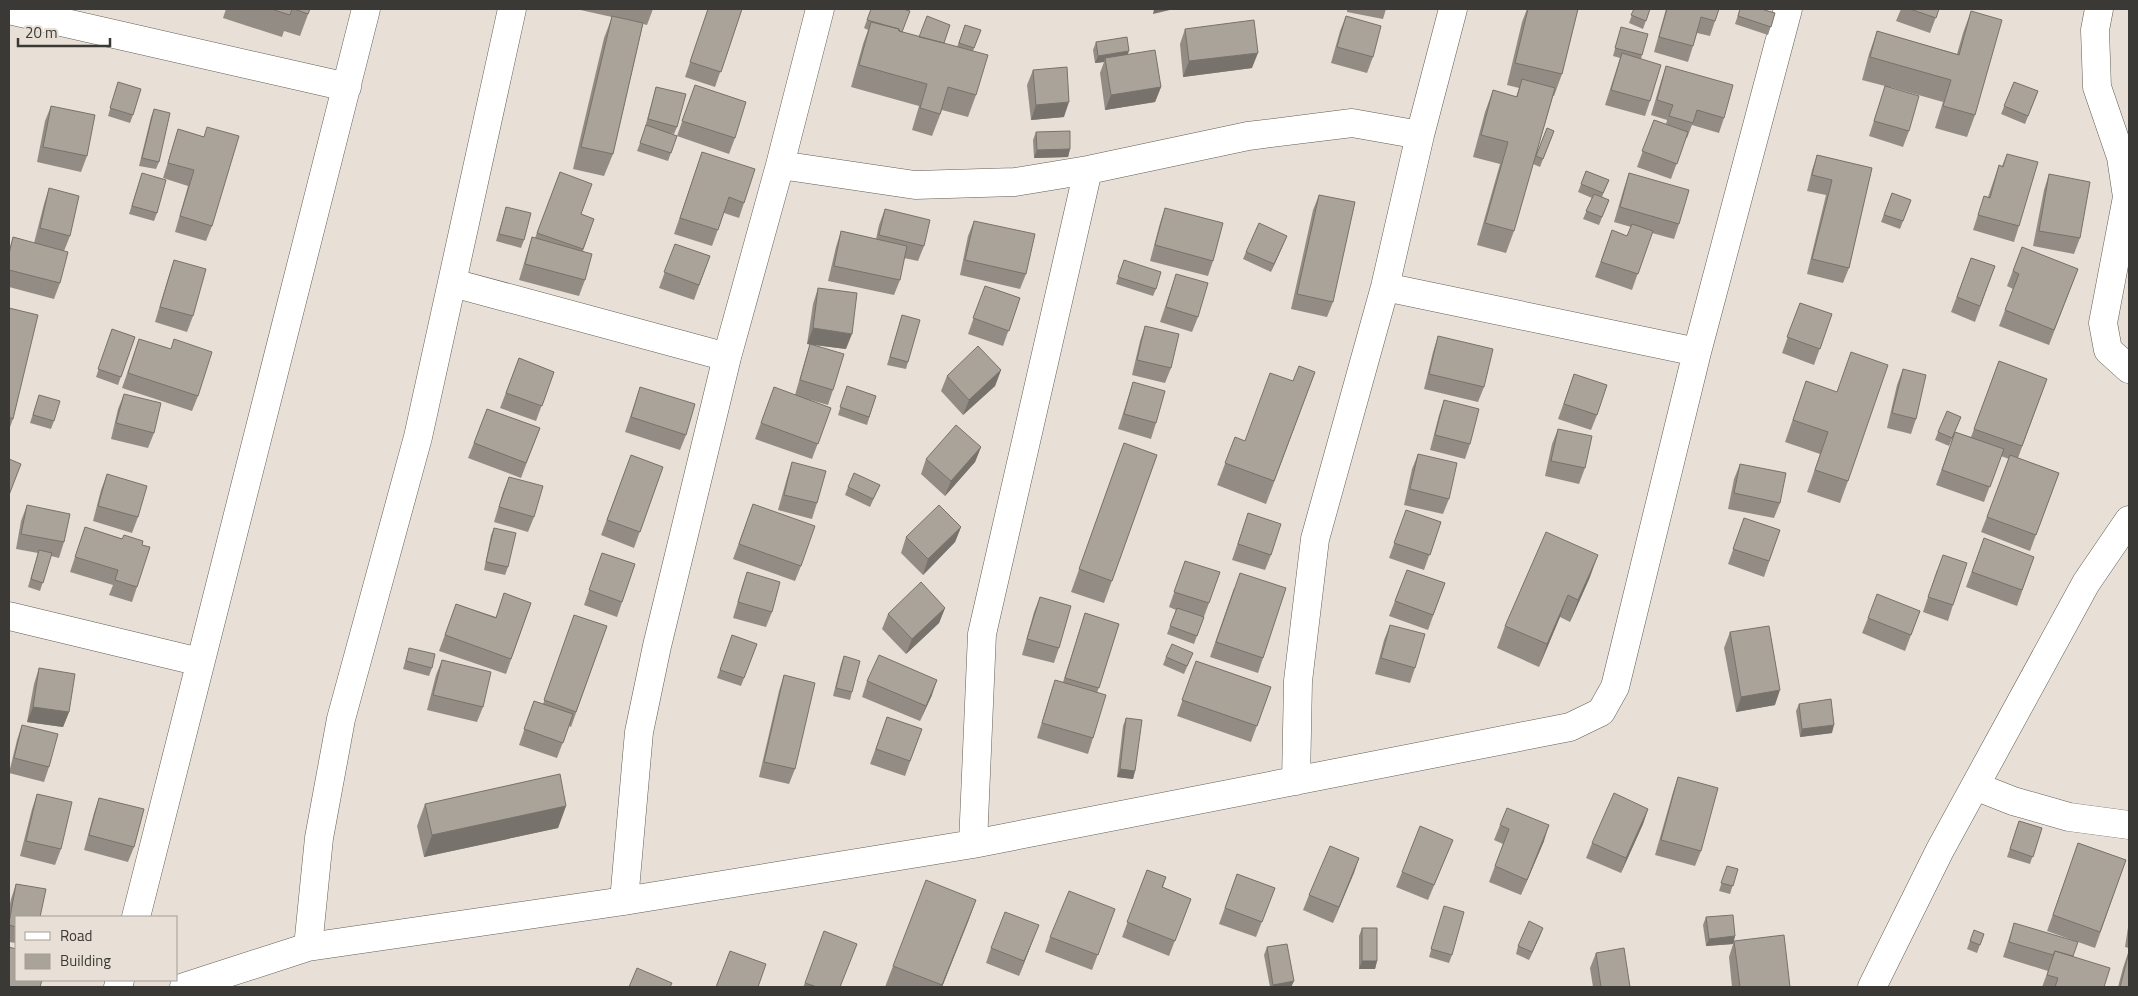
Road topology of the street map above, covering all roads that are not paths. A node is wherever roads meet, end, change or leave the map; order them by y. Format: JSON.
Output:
{"nodes":[{"id":1,"x":366,"y":9,"type":"edge"},
{"id":2,"x":512,"y":9,"type":"edge"},
{"id":3,"x":820,"y":9,"type":"edge"},
{"id":4,"x":1453,"y":9,"type":"edge"},
{"id":5,"x":1788,"y":9,"type":"edge"},
{"id":6,"x":2099,"y":9,"type":"edge"},
{"id":7,"x":9,"y":10,"type":"edge"},
{"id":8,"x":347,"y":87,"type":"junction"},
{"id":9,"x":1420,"y":135,"type":"junction"},
{"id":10,"x":780,"y":165,"type":"junction"},
{"id":11,"x":1088,"y":170,"type":"junction"},
{"id":12,"x":453,"y":283,"type":"junction"},
{"id":13,"x":1385,"y":288,"type":"junction"},
{"id":14,"x":1697,"y":352,"type":"junction"},
{"id":15,"x":727,"y":357,"type":"junction"},
{"id":16,"x":2129,"y":370,"type":"edge"},
{"id":17,"x":2129,"y":520,"type":"edge"},
{"id":18,"x":9,"y":616,"type":"edge"},
{"id":19,"x":200,"y":662,"type":"junction"},
{"id":20,"x":1296,"y":781,"type":"junction"},
{"id":21,"x":1975,"y":786,"type":"junction"},
{"id":22,"x":2129,"y":825,"type":"edge"},
{"id":23,"x":973,"y":844,"type":"junction"},
{"id":24,"x":624,"y":901,"type":"junction"},
{"id":25,"x":136,"y":916,"type":"edge"},
{"id":26,"x":308,"y":947,"type":"junction"},
{"id":27,"x":184,"y":987,"type":"edge"},
{"id":28,"x":1872,"y":987,"type":"edge"}],
"edges":[{"from":1,"to":8,"type":"street"},
{"from":2,"to":12,"type":"street"},
{"from":3,"to":10,"type":"street"},
{"from":4,"to":9,"type":"street"},
{"from":5,"to":14,"type":"street"},
{"from":6,"to":16,"type":"street"},
{"from":7,"to":8,"type":"street"},
{"from":8,"to":19,"type":"street"},
{"from":9,"to":11,"type":"street"},
{"from":9,"to":13,"type":"street"},
{"from":10,"to":11,"type":"street"},
{"from":10,"to":15,"type":"street"},
{"from":11,"to":23,"type":"street"},
{"from":12,"to":15,"type":"street"},
{"from":12,"to":26,"type":"street"},
{"from":13,"to":14,"type":"street"},
{"from":13,"to":20,"type":"street"},
{"from":14,"to":20,"type":"street"},
{"from":15,"to":24,"type":"street"},
{"from":17,"to":21,"type":"street"},
{"from":18,"to":19,"type":"street"},
{"from":19,"to":25,"type":"street"},
{"from":20,"to":23,"type":"street"},
{"from":21,"to":22,"type":"street"},
{"from":21,"to":28,"type":"street"},
{"from":23,"to":24,"type":"street"},
{"from":24,"to":26,"type":"street"},
{"from":26,"to":27,"type":"street"}]}
